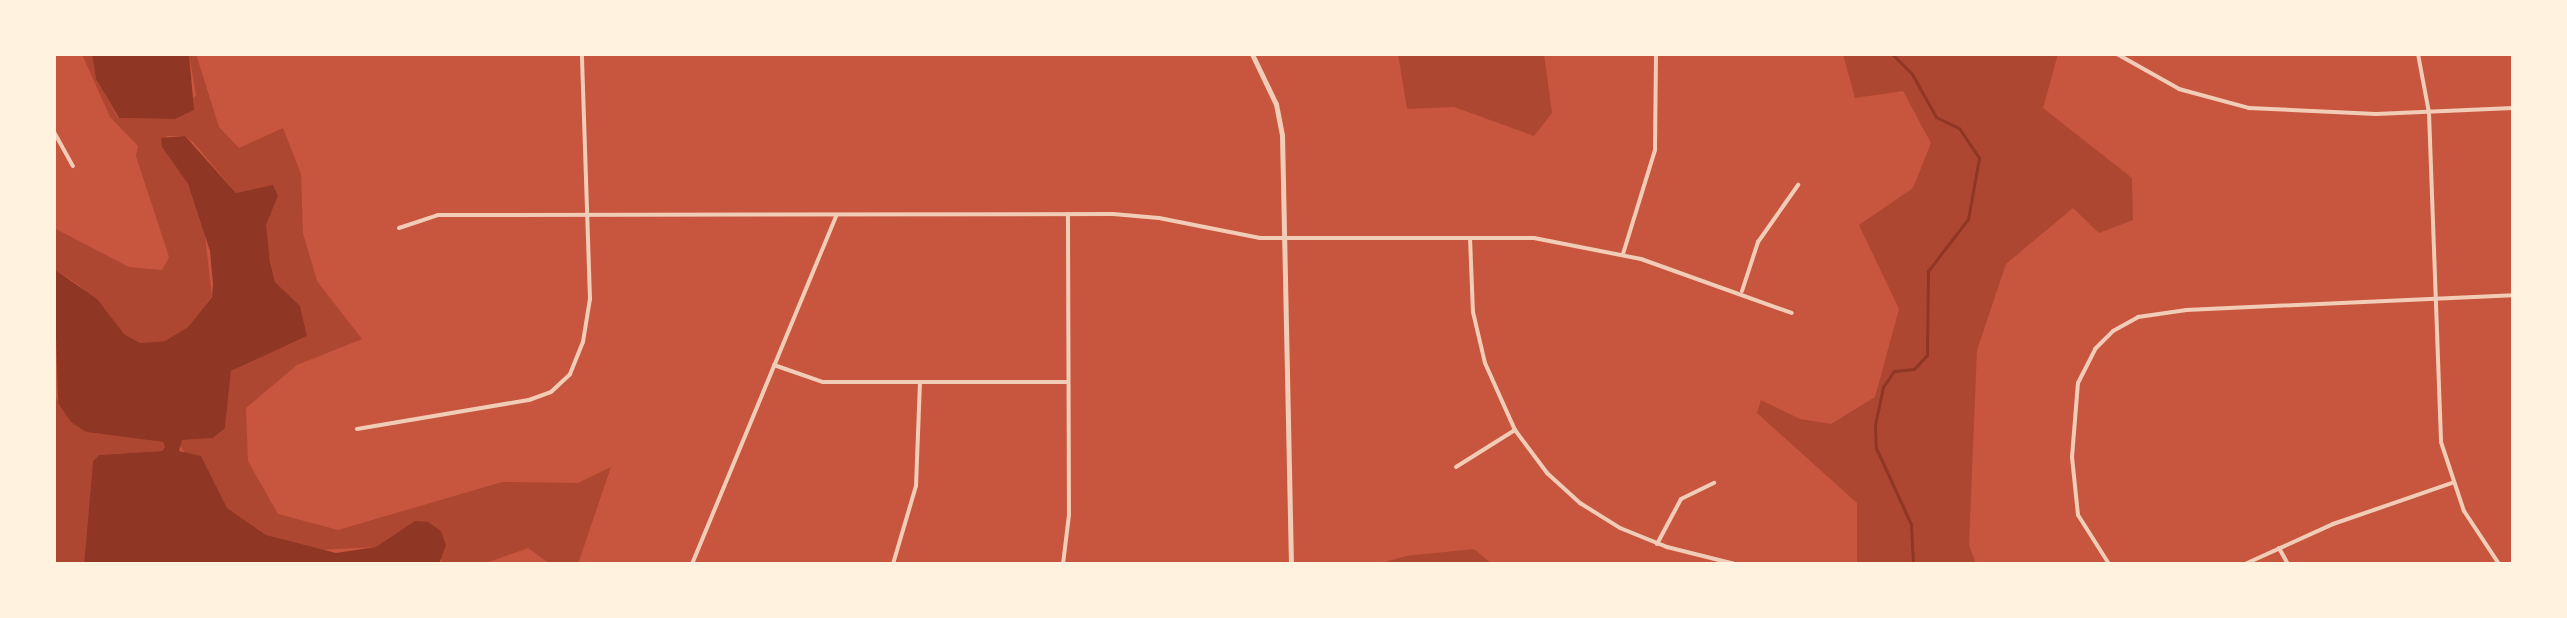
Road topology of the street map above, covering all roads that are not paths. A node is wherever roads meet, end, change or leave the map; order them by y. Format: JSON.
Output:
{"nodes":[{"id":1,"x":582,"y":54,"type":"edge"},
{"id":2,"x":1252,"y":54,"type":"edge"},
{"id":3,"x":1656,"y":54,"type":"edge"},
{"id":4,"x":2117,"y":54,"type":"edge"},
{"id":5,"x":2418,"y":54,"type":"edge"},
{"id":6,"x":2513,"y":108,"type":"edge"},
{"id":7,"x":2429,"y":113,"type":"junction"},
{"id":8,"x":54,"y":132,"type":"edge"},
{"id":9,"x":73,"y":166,"type":"dead end"},
{"id":10,"x":1798,"y":185,"type":"dead end"},
{"id":11,"x":1068,"y":214,"type":"junction"},
{"id":12,"x":587,"y":215,"type":"junction"},
{"id":13,"x":836,"y":216,"type":"junction"},
{"id":14,"x":399,"y":228,"type":"dead end"},
{"id":15,"x":1470,"y":238,"type":"junction"},
{"id":16,"x":1285,"y":239,"type":"junction"},
{"id":17,"x":1623,"y":254,"type":"junction"},
{"id":18,"x":1742,"y":291,"type":"junction"},
{"id":19,"x":2513,"y":295,"type":"edge"},
{"id":20,"x":2434,"y":299,"type":"junction"},
{"id":21,"x":1792,"y":313,"type":"dead end"},
{"id":22,"x":774,"y":365,"type":"junction"},
{"id":23,"x":1068,"y":382,"type":"junction"},
{"id":24,"x":920,"y":384,"type":"junction"},
{"id":25,"x":357,"y":429,"type":"dead end"},
{"id":26,"x":1515,"y":430,"type":"junction"},
{"id":27,"x":1456,"y":467,"type":"dead end"},
{"id":28,"x":1714,"y":483,"type":"dead end"},
{"id":29,"x":2452,"y":483,"type":"junction"},
{"id":30,"x":1657,"y":544,"type":"junction"},
{"id":31,"x":2279,"y":548,"type":"junction"},
{"id":32,"x":692,"y":564,"type":"edge"},
{"id":33,"x":893,"y":564,"type":"edge"},
{"id":34,"x":1063,"y":564,"type":"edge"},
{"id":35,"x":1291,"y":564,"type":"edge"},
{"id":36,"x":1735,"y":564,"type":"edge"},
{"id":37,"x":2109,"y":564,"type":"edge"},
{"id":38,"x":2245,"y":564,"type":"edge"},
{"id":39,"x":2288,"y":564,"type":"edge"},
{"id":40,"x":2499,"y":564,"type":"edge"}],
"edges":[{"from":1,"to":12,"type":"street"},
{"from":2,"to":16,"type":"street"},
{"from":3,"to":17,"type":"street"},
{"from":4,"to":7,"type":"street"},
{"from":5,"to":7,"type":"street"},
{"from":6,"to":7,"type":"street"},
{"from":7,"to":20,"type":"street"},
{"from":8,"to":9,"type":"street"},
{"from":10,"to":18,"type":"street"},
{"from":11,"to":13,"type":"street"},
{"from":11,"to":16,"type":"street"},
{"from":11,"to":23,"type":"street"},
{"from":12,"to":13,"type":"street"},
{"from":12,"to":14,"type":"street"},
{"from":12,"to":25,"type":"street"},
{"from":13,"to":22,"type":"street"},
{"from":15,"to":16,"type":"street"},
{"from":15,"to":17,"type":"street"},
{"from":15,"to":26,"type":"street"},
{"from":16,"to":35,"type":"street"},
{"from":17,"to":18,"type":"street"},
{"from":18,"to":21,"type":"street"},
{"from":19,"to":20,"type":"street"},
{"from":20,"to":29,"type":"street"},
{"from":20,"to":37,"type":"street"},
{"from":22,"to":24,"type":"street"},
{"from":22,"to":32,"type":"street"},
{"from":23,"to":24,"type":"street"},
{"from":23,"to":34,"type":"street"},
{"from":24,"to":33,"type":"street"},
{"from":26,"to":27,"type":"street"},
{"from":26,"to":30,"type":"street"},
{"from":28,"to":30,"type":"street"},
{"from":29,"to":31,"type":"street"},
{"from":29,"to":40,"type":"street"},
{"from":30,"to":36,"type":"street"},
{"from":31,"to":38,"type":"street"},
{"from":31,"to":39,"type":"street"}]}
